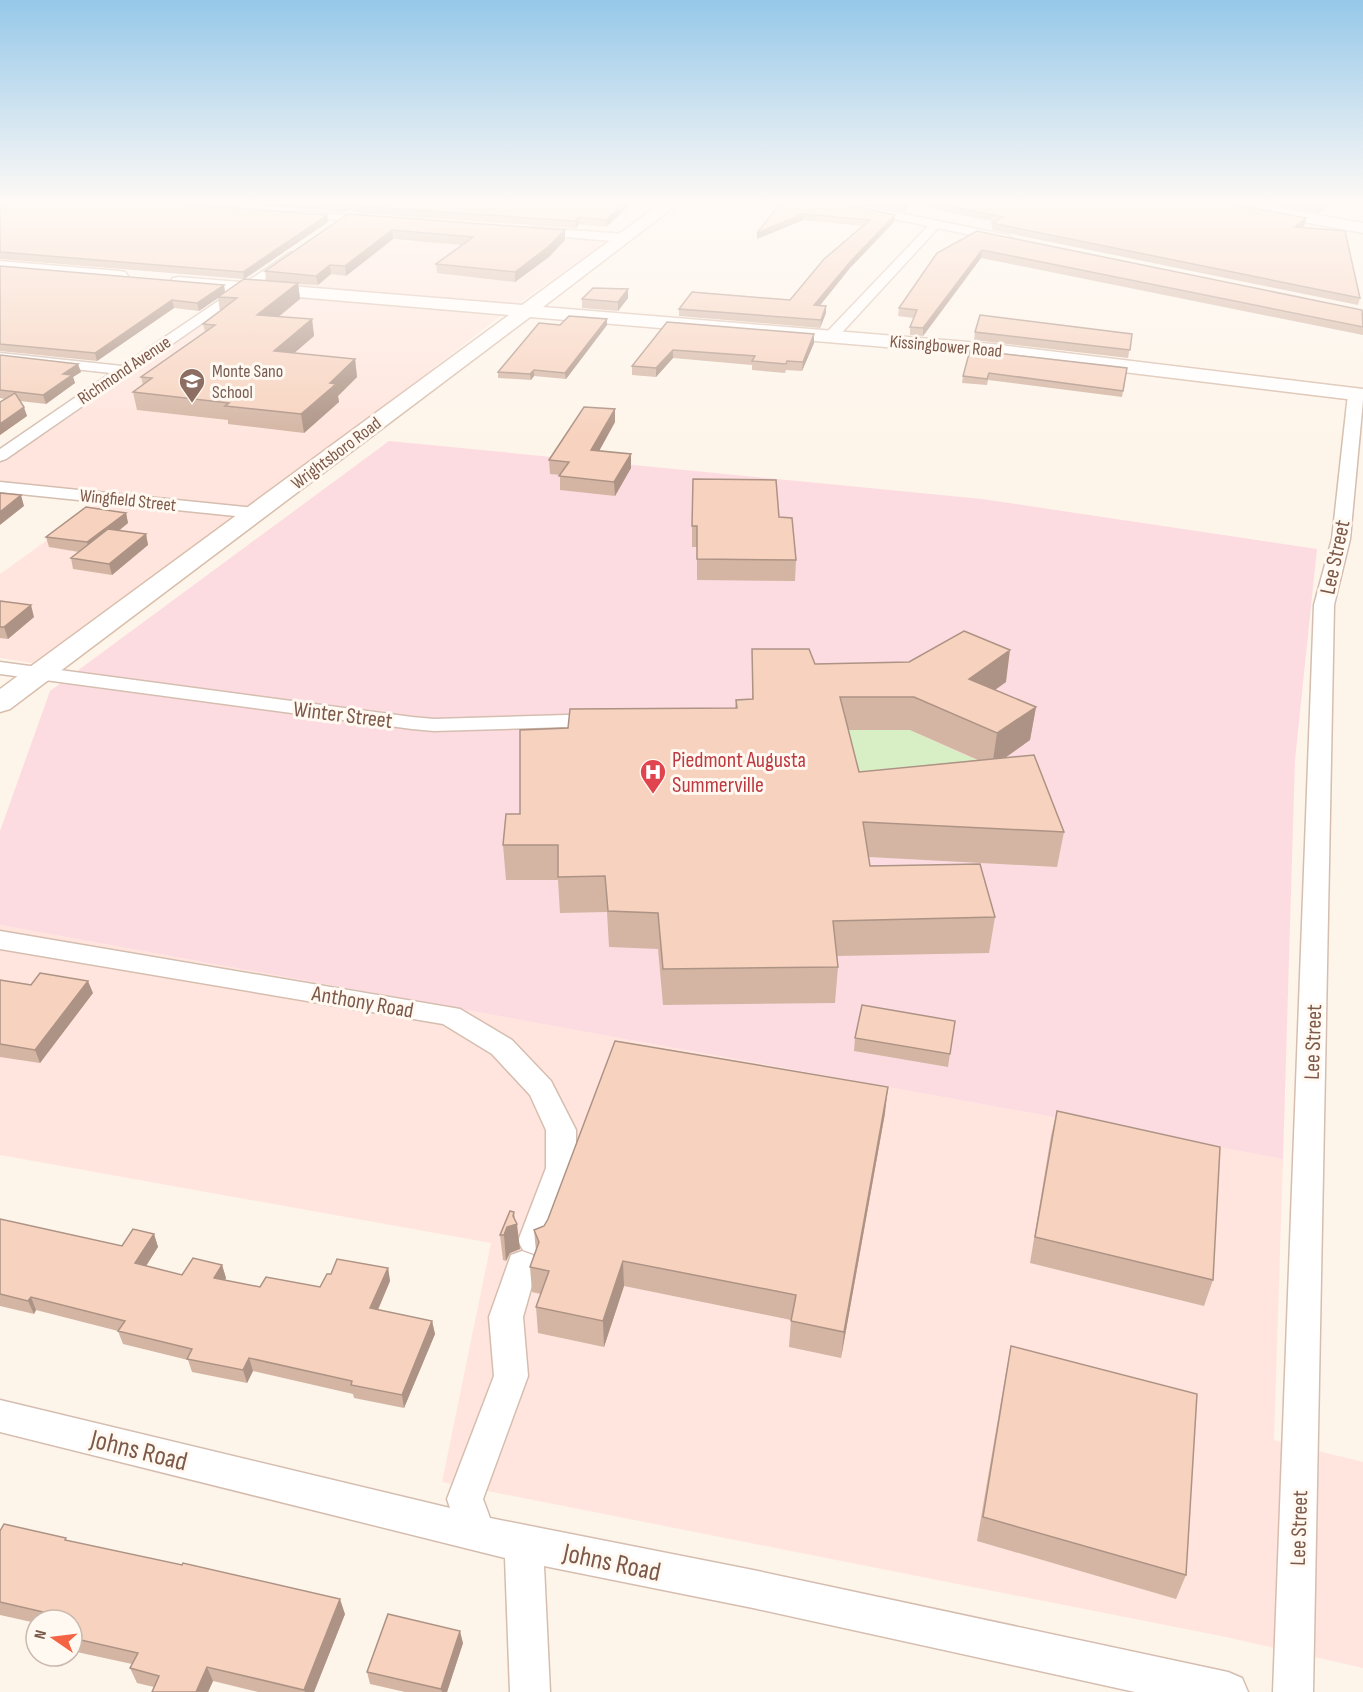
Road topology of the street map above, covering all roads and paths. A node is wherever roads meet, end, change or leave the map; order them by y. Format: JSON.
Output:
{"nodes":[{"id":1,"x":178,"y":282,"type":"edge"},
{"id":2,"x":256,"y":282,"type":"edge"},
{"id":3,"x":565,"y":282,"type":"edge"},
{"id":4,"x":882,"y":282,"type":"edge"},
{"id":5,"x":247,"y":288,"type":"junction"},
{"id":6,"x":527,"y":310,"type":"junction"},
{"id":7,"x":831,"y":336,"type":"junction"},
{"id":8,"x":0,"y":357,"type":"edge"},
{"id":9,"x":123,"y":370,"type":"junction"},
{"id":10,"x":1360,"y":395,"type":"edge"},
{"id":11,"x":0,"y":456,"type":"edge"},
{"id":12,"x":0,"y":487,"type":"edge"},
{"id":13,"x":255,"y":513,"type":"junction"},
{"id":14,"x":0,"y":668,"type":"edge"},
{"id":15,"x":39,"y":674,"type":"junction"},
{"id":16,"x":0,"y":704,"type":"edge"},
{"id":17,"x":618,"y":720,"type":"edge"},
{"id":18,"x":0,"y":940,"type":"edge"},
{"id":19,"x":0,"y":1416,"type":"edge"},
{"id":20,"x":477,"y":1532,"type":"junction"},
{"id":21,"x":524,"y":1544,"type":"junction"},
{"id":22,"x":530,"y":1692,"type":"edge"},
{"id":23,"x":1228,"y":1692,"type":"edge"},
{"id":24,"x":1293,"y":1692,"type":"edge"}],
"edges":[{"from":1,"to":5,"type":"street","name":"Kissingbower Road"},
{"from":2,"to":5,"type":"street","name":"Richmond Avenue"},
{"from":3,"to":6,"type":"street","name":"Wrightsboro Road"},
{"from":4,"to":7,"type":"street"},
{"from":5,"to":6,"type":"street","name":"Kissingbower Road"},
{"from":5,"to":9,"type":"street","name":"Richmond Avenue"},
{"from":6,"to":7,"type":"street","name":"Kissingbower Road"},
{"from":6,"to":13,"type":"street","name":"Wrightsboro Road"},
{"from":7,"to":10,"type":"street","name":"Kissingbower Road"},
{"from":8,"to":9,"type":"street"},
{"from":9,"to":11,"type":"street","name":"Richmond Avenue"},
{"from":10,"to":24,"type":"street","name":"Lee Street"},
{"from":12,"to":13,"type":"street","name":"Wingfield Street"},
{"from":13,"to":15,"type":"street","name":"Wrightsboro Road"},
{"from":14,"to":15,"type":"street","name":"Winter Street"},
{"from":15,"to":16,"type":"street","name":"Wrightsboro Road"},
{"from":15,"to":17,"type":"street","name":"Winter Street"},
{"from":18,"to":20,"type":"street","name":"Anthony Road"},
{"from":19,"to":20,"type":"street","name":"Johns Road"},
{"from":20,"to":21,"type":"street","name":"Johns Road"},
{"from":21,"to":22,"type":"street"},
{"from":21,"to":23,"type":"street","name":"Johns Road"}]}
